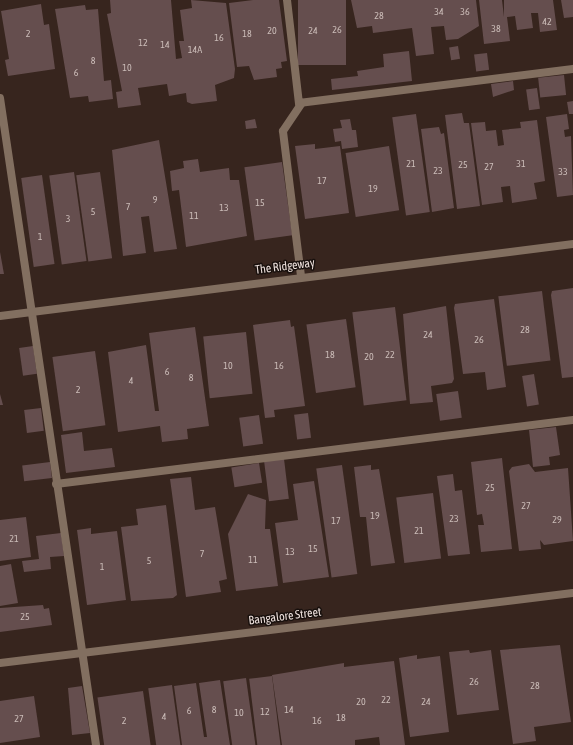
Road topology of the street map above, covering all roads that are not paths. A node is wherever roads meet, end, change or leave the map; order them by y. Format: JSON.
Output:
{"nodes":[{"id":1,"x":287,"y":0,"type":"edge"},
{"id":2,"x":573,"y":69,"type":"edge"},
{"id":3,"x":0,"y":98,"type":"edge"},
{"id":4,"x":302,"y":103,"type":"junction"},
{"id":5,"x":573,"y":244,"type":"edge"},
{"id":6,"x":301,"y":276,"type":"junction"},
{"id":7,"x":31,"y":312,"type":"junction"},
{"id":8,"x":0,"y":316,"type":"edge"},
{"id":9,"x":573,"y":420,"type":"edge"},
{"id":10,"x":56,"y":484,"type":"junction"},
{"id":11,"x":573,"y":593,"type":"edge"},
{"id":12,"x":82,"y":654,"type":"junction"},
{"id":13,"x":0,"y":664,"type":"edge"},
{"id":14,"x":96,"y":745,"type":"edge"}],
"edges":[{"from":1,"to":4,"type":"street"},
{"from":2,"to":4,"type":"street"},
{"from":3,"to":7,"type":"street"},
{"from":4,"to":6,"type":"street"},
{"from":5,"to":6,"type":"street","name":"The Ridgeway"},
{"from":6,"to":7,"type":"street","name":"The Ridgeway"},
{"from":7,"to":8,"type":"street","name":"The Ridgeway"},
{"from":7,"to":10,"type":"street"},
{"from":9,"to":10,"type":"street"},
{"from":10,"to":12,"type":"street"},
{"from":11,"to":12,"type":"street","name":"Bangalore Street"},
{"from":12,"to":13,"type":"street","name":"Bangalore Street"},
{"from":12,"to":14,"type":"street"}]}
